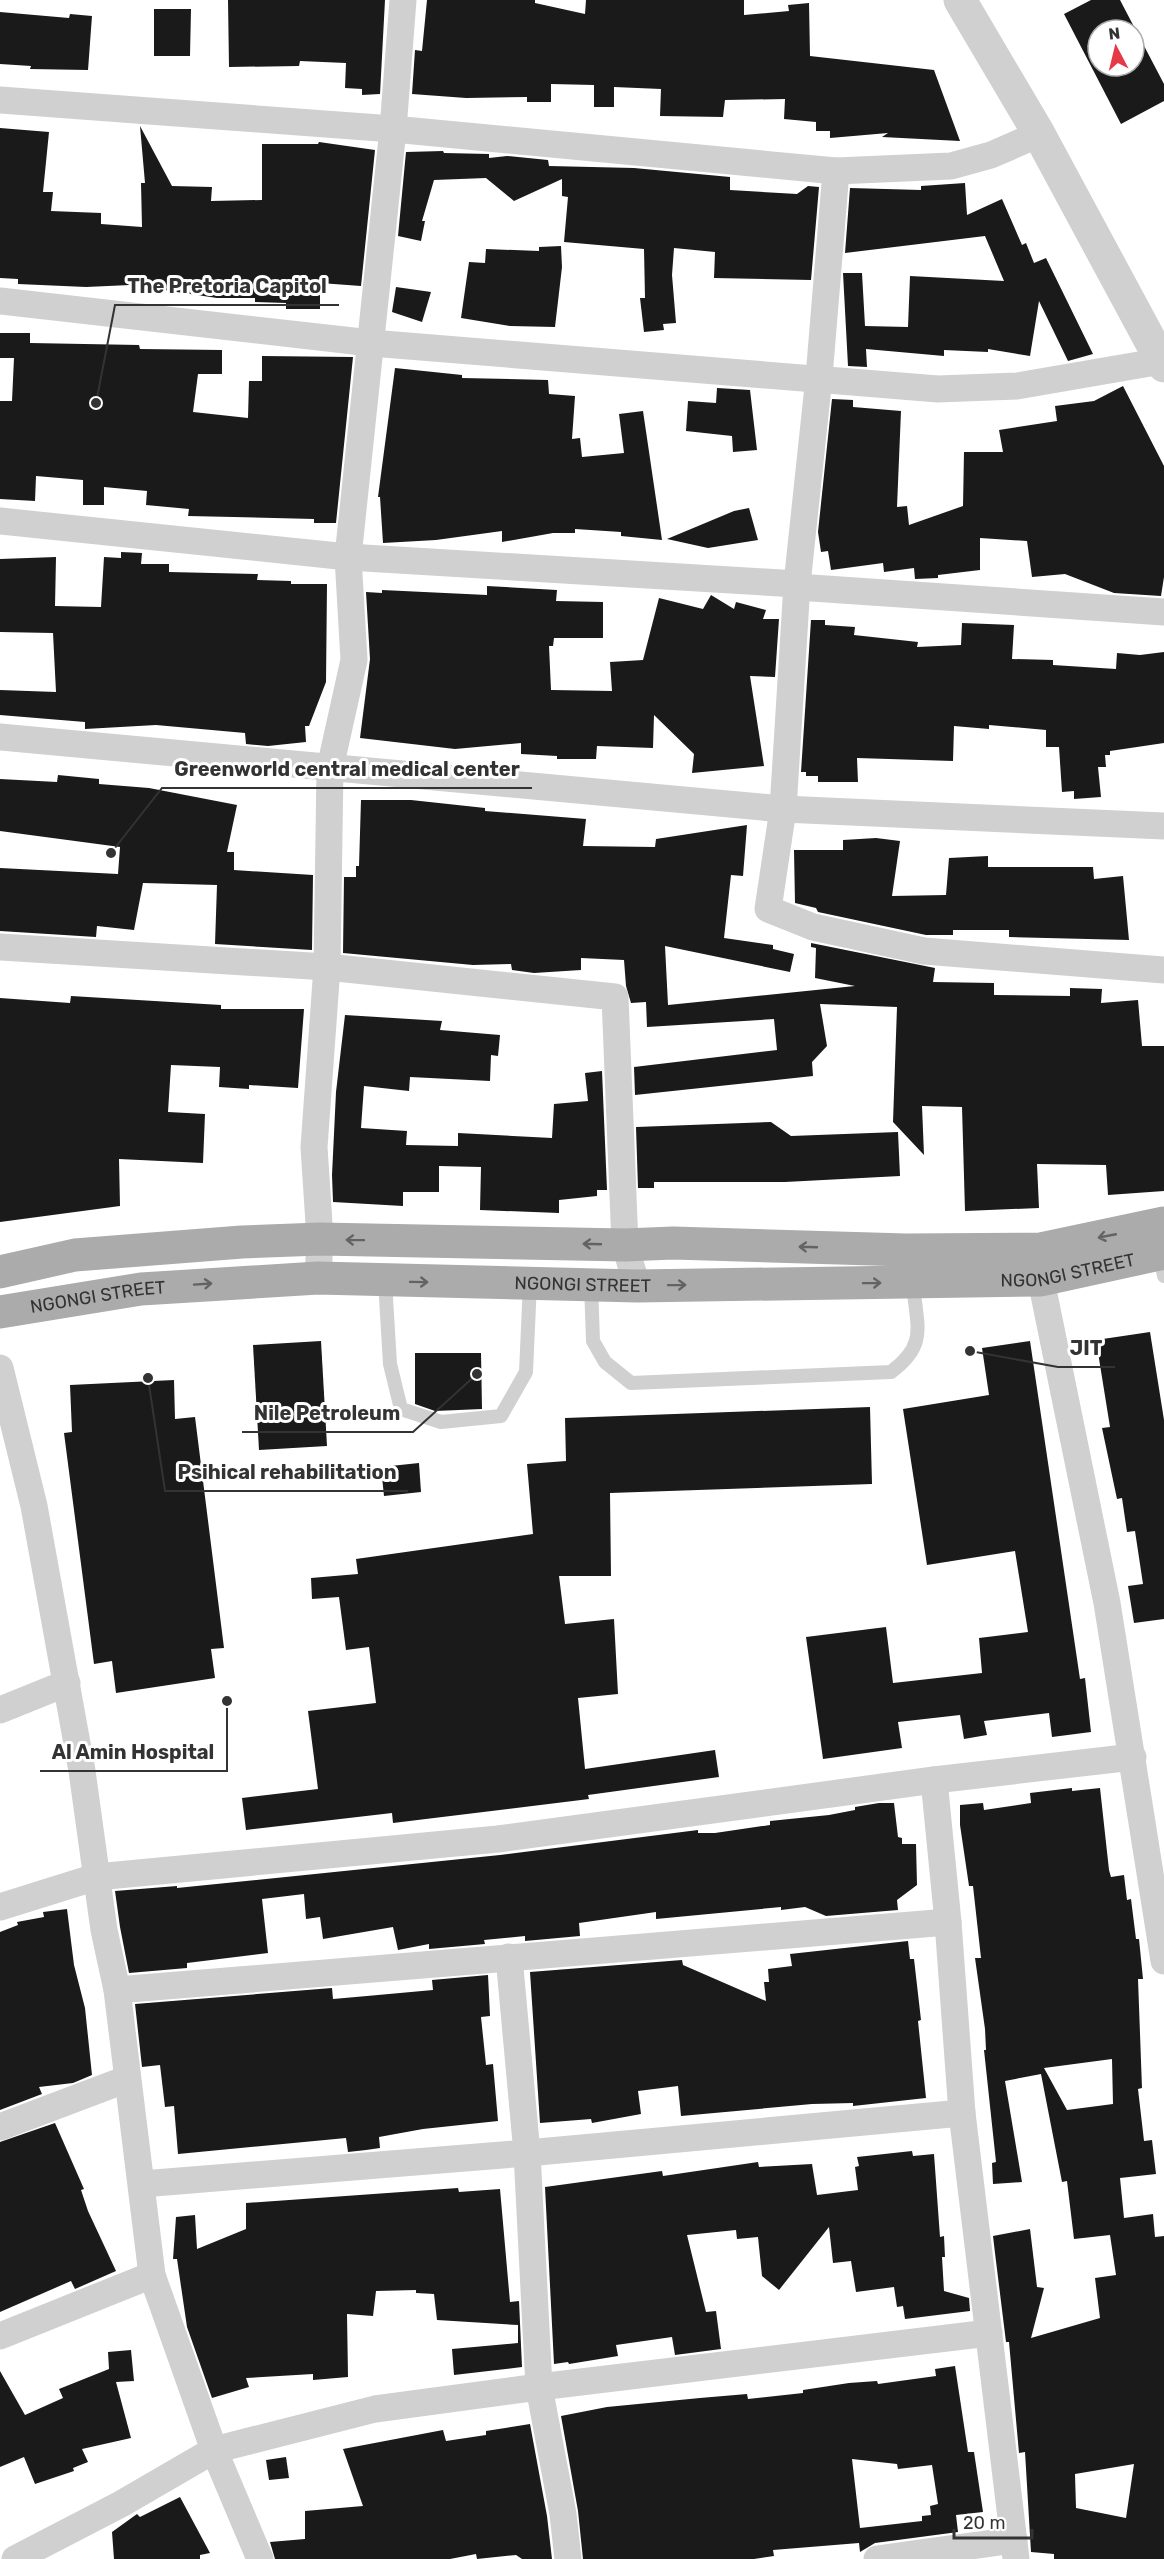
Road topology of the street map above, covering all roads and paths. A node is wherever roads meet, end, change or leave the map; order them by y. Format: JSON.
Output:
{"nodes":[{"id":1,"x":403,"y":0,"type":"edge"},
{"id":2,"x":963,"y":1,"type":"edge"},
{"id":3,"x":0,"y":100,"type":"edge"},
{"id":4,"x":393,"y":129,"type":"junction"},
{"id":5,"x":1039,"y":134,"type":"junction"},
{"id":6,"x":836,"y":171,"type":"junction"},
{"id":7,"x":0,"y":301,"type":"edge"},
{"id":8,"x":370,"y":343,"type":"junction"},
{"id":9,"x":1163,"y":363,"type":"edge"},
{"id":10,"x":819,"y":377,"type":"junction"},
{"id":11,"x":0,"y":520,"type":"edge"},
{"id":12,"x":348,"y":557,"type":"junction"},
{"id":13,"x":797,"y":584,"type":"junction"},
{"id":14,"x":1164,"y":612,"type":"edge"},
{"id":15,"x":0,"y":737,"type":"edge"},
{"id":16,"x":330,"y":768,"type":"junction"},
{"id":17,"x":783,"y":809,"type":"junction"},
{"id":18,"x":1164,"y":826,"type":"edge"},
{"id":19,"x":0,"y":947,"type":"edge"},
{"id":20,"x":327,"y":967,"type":"junction"},
{"id":21,"x":1164,"y":970,"type":"edge"},
{"id":22,"x":320,"y":1239,"type":"junction"},
{"id":23,"x":625,"y":1245,"type":"junction"},
{"id":24,"x":1163,"y":1252,"type":"edge"},
{"id":25,"x":1041,"y":1264,"type":"junction"},
{"id":26,"x":0,"y":1272,"type":"edge"},
{"id":27,"x":318,"y":1278,"type":"junction"},
{"id":28,"x":384,"y":1281,"type":"junction"},
{"id":29,"x":530,"y":1283,"type":"junction"},
{"id":30,"x":591,"y":1283,"type":"junction"},
{"id":31,"x":913,"y":1283,"type":"junction"},
{"id":32,"x":636,"y":1286,"type":"junction"},
{"id":33,"x":0,"y":1312,"type":"edge"},
{"id":34,"x":0,"y":1368,"type":"edge"},
{"id":35,"x":67,"y":1683,"type":"junction"},
{"id":36,"x":0,"y":1710,"type":"edge"},
{"id":37,"x":1133,"y":1757,"type":"junction"},
{"id":38,"x":934,"y":1780,"type":"junction"},
{"id":39,"x":96,"y":1877,"type":"junction"},
{"id":40,"x":0,"y":1907,"type":"edge"},
{"id":41,"x":948,"y":1922,"type":"junction"},
{"id":42,"x":1164,"y":1950,"type":"edge"},
{"id":43,"x":509,"y":1957,"type":"junction"},
{"id":44,"x":1164,"y":1961,"type":"edge"},
{"id":45,"x":117,"y":1990,"type":"junction"},
{"id":46,"x":127,"y":2079,"type":"junction"},
{"id":47,"x":962,"y":2113,"type":"junction"},
{"id":48,"x":0,"y":2127,"type":"edge"},
{"id":49,"x":527,"y":2153,"type":"junction"},
{"id":50,"x":142,"y":2184,"type":"junction"},
{"id":51,"x":153,"y":2275,"type":"junction"},
{"id":52,"x":989,"y":2334,"type":"junction"},
{"id":53,"x":0,"y":2336,"type":"edge"},
{"id":54,"x":538,"y":2387,"type":"junction"},
{"id":55,"x":214,"y":2450,"type":"junction"},
{"id":56,"x":1015,"y":2549,"type":"edge"},
{"id":57,"x":15,"y":2559,"type":"edge"},
{"id":58,"x":260,"y":2559,"type":"edge"},
{"id":59,"x":568,"y":2559,"type":"edge"},
{"id":60,"x":877,"y":2559,"type":"edge"}],
"edges":[{"from":1,"to":4,"type":"street"},
{"from":2,"to":5,"type":"street"},
{"from":3,"to":4,"type":"street"},
{"from":4,"to":6,"type":"street"},
{"from":4,"to":8,"type":"street"},
{"from":5,"to":6,"type":"street"},
{"from":5,"to":9,"type":"street"},
{"from":6,"to":10,"type":"street"},
{"from":7,"to":8,"type":"street"},
{"from":8,"to":10,"type":"street"},
{"from":8,"to":12,"type":"street"},
{"from":9,"to":10,"type":"street"},
{"from":10,"to":13,"type":"street"},
{"from":11,"to":12,"type":"street"},
{"from":12,"to":13,"type":"street"},
{"from":12,"to":16,"type":"street"},
{"from":13,"to":14,"type":"street"},
{"from":13,"to":17,"type":"street"},
{"from":15,"to":16,"type":"street"},
{"from":16,"to":17,"type":"street"},
{"from":16,"to":20,"type":"street"},
{"from":17,"to":18,"type":"street"},
{"from":17,"to":21,"type":"street"},
{"from":19,"to":20,"type":"street"},
{"from":20,"to":22,"type":"street"},
{"from":20,"to":23,"type":"street"},
{"from":23,"to":22,"type":"main road","name":"NGONGI STREET","one_way":true},
{"from":22,"to":26,"type":"main road","name":"NGONGI STREET"},
{"from":22,"to":27,"type":"street"},
{"from":25,"to":23,"type":"main road","name":"NGONGI STREET","one_way":true},
{"from":23,"to":32,"type":"street"},
{"from":24,"to":25,"type":"main road","name":"NGONGI STREET"},
{"from":25,"to":31,"type":"main road","name":"NGONGI STREET"},
{"from":25,"to":37,"type":"street"},
{"from":27,"to":28,"type":"main road","name":"NGONGI STREET"},
{"from":33,"to":27,"type":"main road","name":"NGONGI STREET","one_way":true},
{"from":28,"to":29,"type":"main road","name":"NGONGI STREET","one_way":true},
{"from":28,"to":29,"type":"lane"},
{"from":29,"to":30,"type":"main road","name":"NGONGI STREET"},
{"from":30,"to":31,"type":"lane"},
{"from":30,"to":32,"type":"main road","name":"NGONGI STREET"},
{"from":32,"to":31,"type":"main road","name":"NGONGI STREET","one_way":true},
{"from":34,"to":35,"type":"street"},
{"from":35,"to":36,"type":"street"},
{"from":35,"to":39,"type":"street"},
{"from":37,"to":38,"type":"street"},
{"from":37,"to":42,"type":"street"},
{"from":38,"to":39,"type":"street"},
{"from":38,"to":41,"type":"street"},
{"from":39,"to":40,"type":"street"},
{"from":39,"to":45,"type":"street"},
{"from":41,"to":43,"type":"street"},
{"from":41,"to":47,"type":"street"},
{"from":42,"to":44,"type":"street"},
{"from":43,"to":45,"type":"street"},
{"from":43,"to":49,"type":"street"},
{"from":45,"to":46,"type":"street"},
{"from":46,"to":48,"type":"street"},
{"from":46,"to":50,"type":"street"},
{"from":47,"to":49,"type":"street"},
{"from":47,"to":52,"type":"street"},
{"from":49,"to":50,"type":"street"},
{"from":49,"to":54,"type":"street"},
{"from":50,"to":51,"type":"street"},
{"from":51,"to":53,"type":"street"},
{"from":51,"to":55,"type":"street"},
{"from":52,"to":54,"type":"street"},
{"from":52,"to":56,"type":"street"},
{"from":54,"to":55,"type":"street"},
{"from":54,"to":59,"type":"street"},
{"from":55,"to":57,"type":"street"},
{"from":55,"to":58,"type":"street"},
{"from":56,"to":60,"type":"street"}]}
